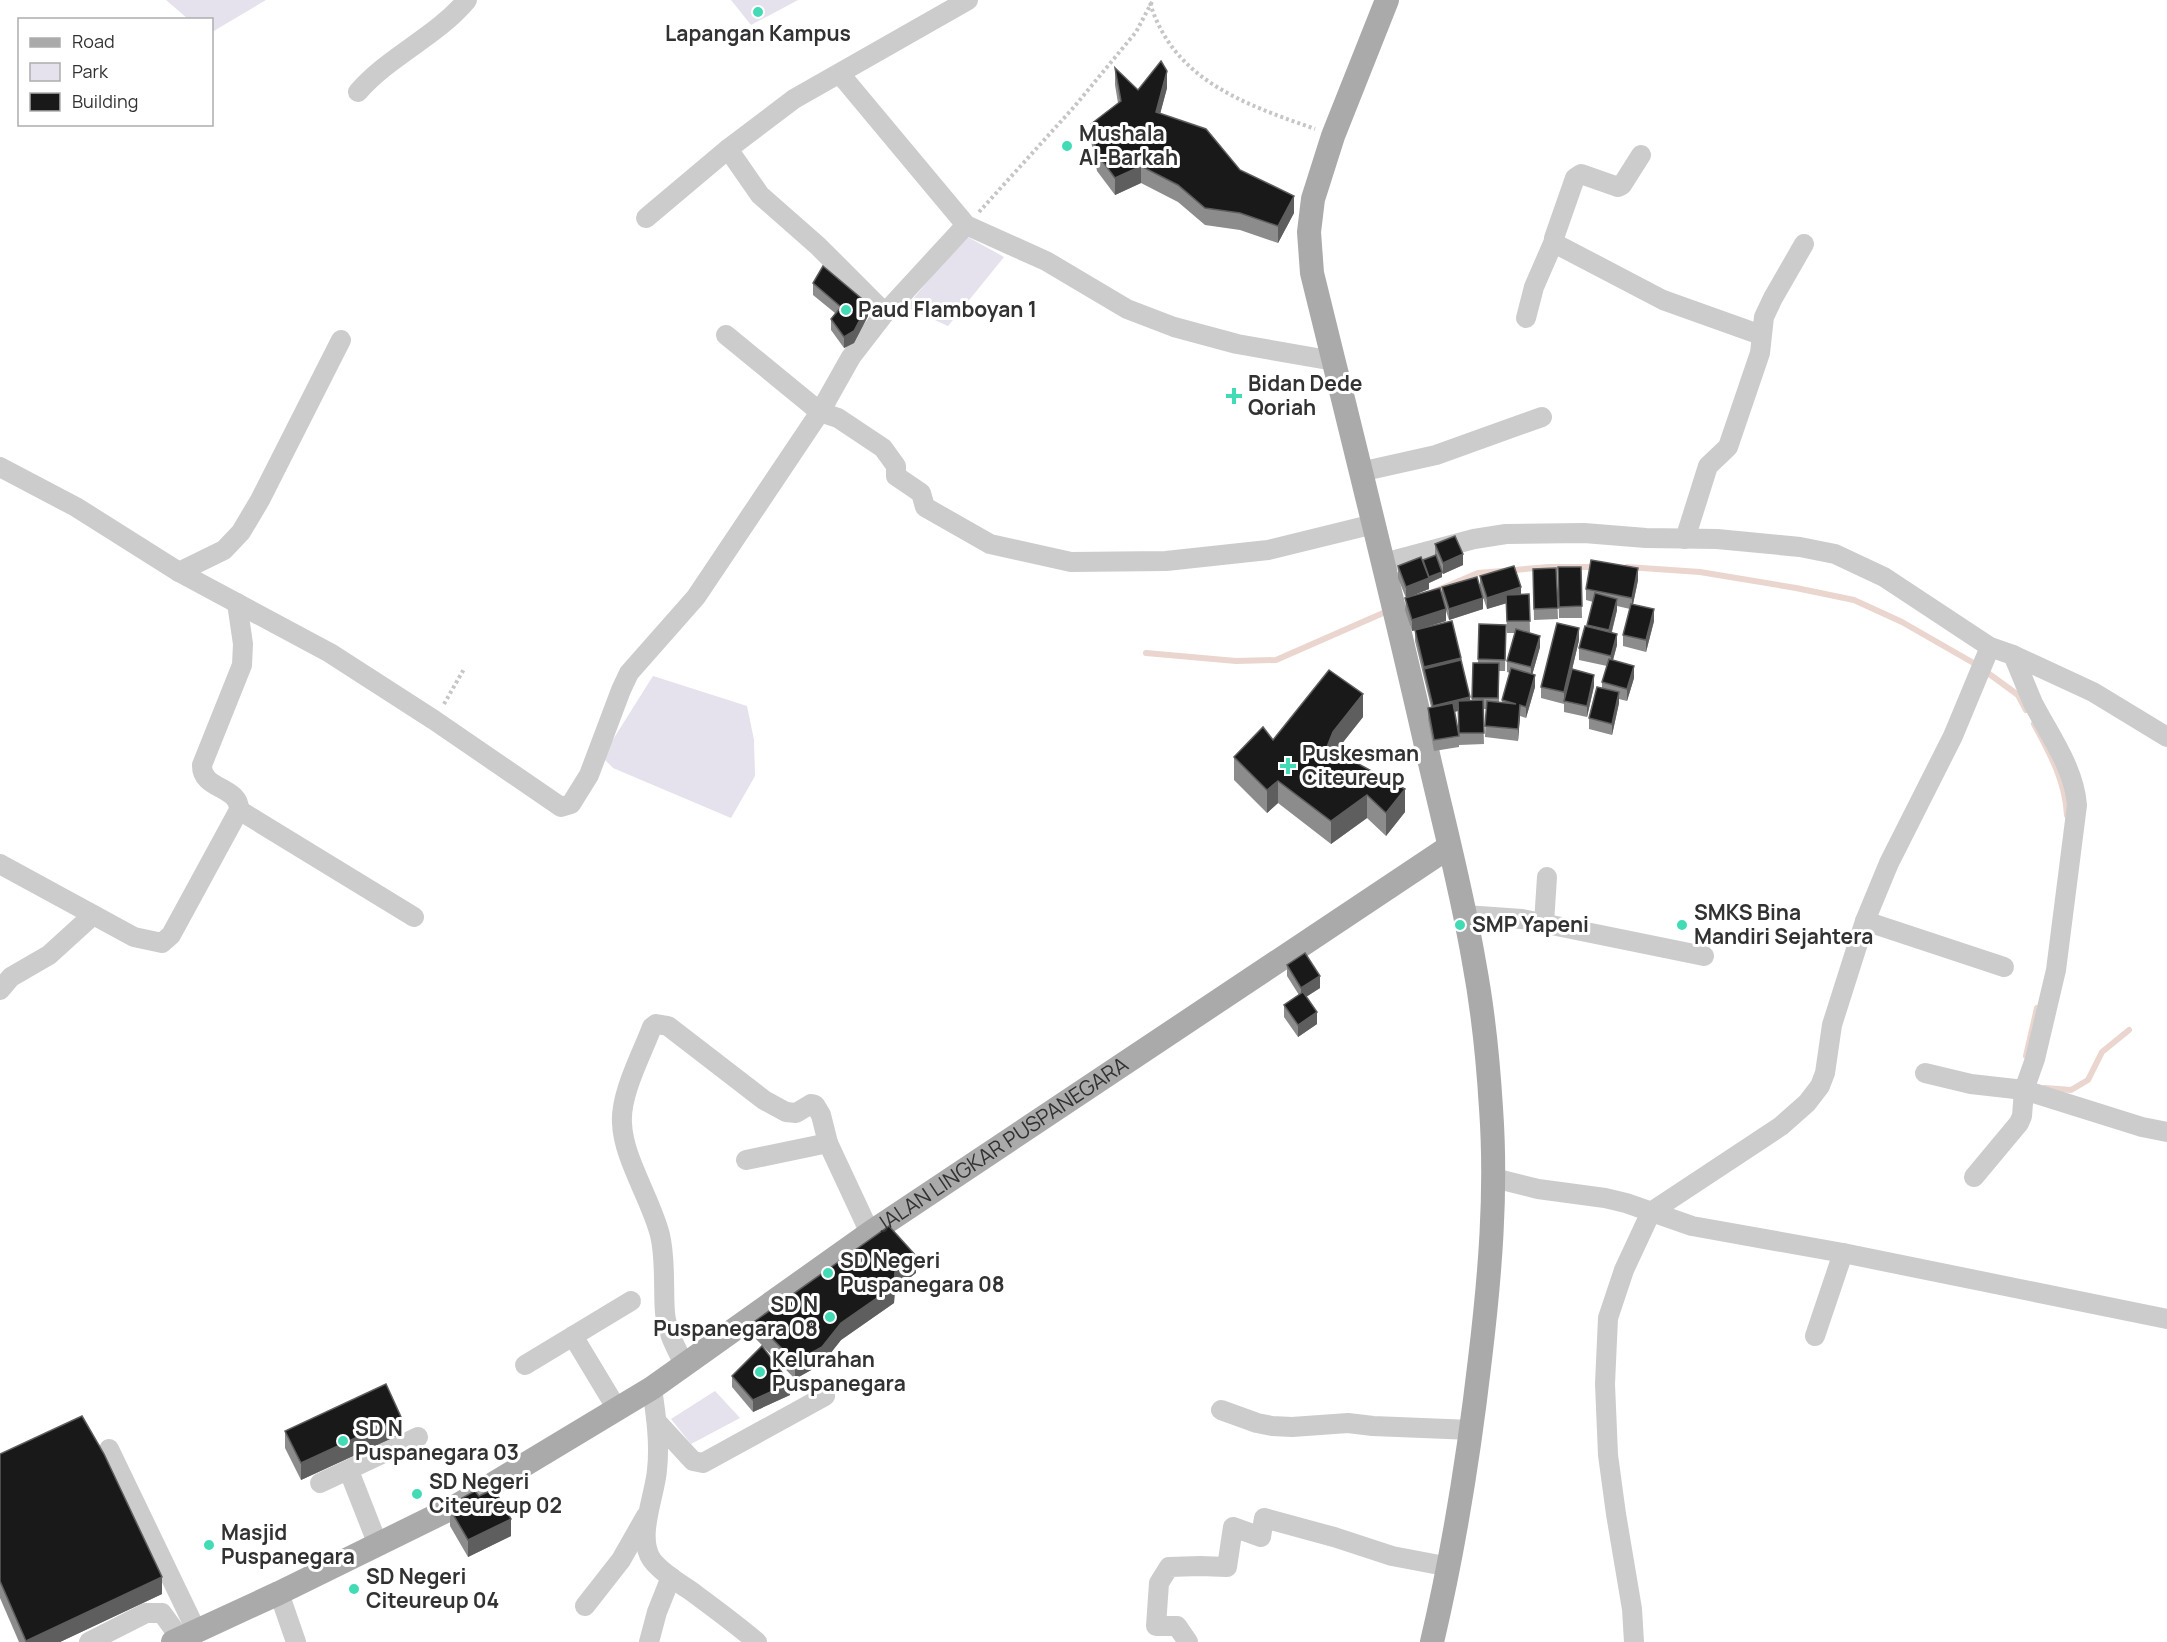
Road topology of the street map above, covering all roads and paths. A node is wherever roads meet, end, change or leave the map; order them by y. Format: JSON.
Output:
{"nodes":[{"id":1,"x":467,"y":0,"type":"edge"},
{"id":2,"x":968,"y":0,"type":"edge"},
{"id":3,"x":1387,"y":0,"type":"edge"},
{"id":4,"x":1151,"y":2,"type":"edge"},
{"id":5,"x":840,"y":74,"type":"junction"},
{"id":6,"x":358,"y":92,"type":"dead end"},
{"id":7,"x":1333,"y":136,"type":"junction"},
{"id":8,"x":728,"y":149,"type":"junction"},
{"id":9,"x":1641,"y":155,"type":"dead end"},
{"id":10,"x":646,"y":218,"type":"dead end"},
{"id":11,"x":966,"y":225,"type":"junction"},
{"id":12,"x":1554,"y":241,"type":"junction"},
{"id":13,"x":1804,"y":244,"type":"dead end"},
{"id":14,"x":885,"y":313,"type":"junction"},
{"id":15,"x":1526,"y":318,"type":"dead end"},
{"id":16,"x":726,"y":335,"type":"dead end"},
{"id":17,"x":1761,"y":335,"type":"junction"},
{"id":18,"x":341,"y":340,"type":"dead end"},
{"id":19,"x":1334,"y":361,"type":"junction"},
{"id":20,"x":820,"y":412,"type":"junction"},
{"id":21,"x":1542,"y":417,"type":"dead end"},
{"id":22,"x":0,"y":467,"type":"edge"},
{"id":23,"x":1360,"y":472,"type":"junction"},
{"id":24,"x":1374,"y":524,"type":"junction"},
{"id":25,"x":1685,"y":539,"type":"junction"},
{"id":26,"x":1385,"y":569,"type":"junction"},
{"id":27,"x":179,"y":572,"type":"junction"},
{"id":28,"x":237,"y":603,"type":"junction"},
{"id":29,"x":2013,"y":655,"type":"junction"},
{"id":30,"x":1985,"y":659,"type":"junction"},
{"id":31,"x":464,"y":669,"type":"dead end"},
{"id":32,"x":434,"y":720,"type":"junction"},
{"id":33,"x":2167,"y":737,"type":"edge"},
{"id":34,"x":239,"y":810,"type":"junction"},
{"id":35,"x":1449,"y":847,"type":"junction"},
{"id":36,"x":0,"y":864,"type":"edge"},
{"id":37,"x":1547,"y":877,"type":"dead end"},
{"id":38,"x":93,"y":915,"type":"junction"},
{"id":39,"x":1465,"y":915,"type":"junction"},
{"id":40,"x":414,"y":917,"type":"dead end"},
{"id":41,"x":1864,"y":921,"type":"junction"},
{"id":42,"x":1544,"y":923,"type":"junction"},
{"id":43,"x":1704,"y":956,"type":"dead end"},
{"id":44,"x":2004,"y":967,"type":"dead end"},
{"id":45,"x":0,"y":990,"type":"edge"},
{"id":46,"x":1925,"y":1073,"type":"dead end"},
{"id":47,"x":2024,"y":1090,"type":"junction"},
{"id":48,"x":2167,"y":1132,"type":"edge"},
{"id":49,"x":828,"y":1143,"type":"junction"},
{"id":50,"x":746,"y":1160,"type":"dead end"},
{"id":51,"x":1974,"y":1177,"type":"dead end"},
{"id":52,"x":1494,"y":1178,"type":"junction"},
{"id":53,"x":1651,"y":1212,"type":"junction"},
{"id":54,"x":870,"y":1233,"type":"junction"},
{"id":55,"x":1843,"y":1253,"type":"junction"},
{"id":56,"x":631,"y":1301,"type":"dead end"},
{"id":57,"x":2167,"y":1319,"type":"edge"},
{"id":58,"x":573,"y":1336,"type":"junction"},
{"id":59,"x":1815,"y":1336,"type":"dead end"},
{"id":60,"x":684,"y":1364,"type":"junction"},
{"id":61,"x":525,"y":1365,"type":"dead end"},
{"id":62,"x":652,"y":1388,"type":"junction"},
{"id":63,"x":825,"y":1396,"type":"dead end"},
{"id":64,"x":617,"y":1409,"type":"junction"},
{"id":65,"x":1221,"y":1410,"type":"dead end"},
{"id":66,"x":657,"y":1422,"type":"junction"},
{"id":67,"x":1472,"y":1430,"type":"junction"},
{"id":68,"x":418,"y":1437,"type":"dead end"},
{"id":69,"x":109,"y":1449,"type":"dead end"},
{"id":70,"x":349,"y":1471,"type":"junction"},
{"id":71,"x":320,"y":1483,"type":"dead end"},
{"id":72,"x":648,"y":1513,"type":"junction"},
{"id":73,"x":378,"y":1545,"type":"junction"},
{"id":74,"x":1450,"y":1567,"type":"junction"},
{"id":75,"x":671,"y":1576,"type":"junction"},
{"id":76,"x":279,"y":1593,"type":"junction"},
{"id":77,"x":585,"y":1606,"type":"dead end"},
{"id":78,"x":183,"y":1638,"type":"edge"},
{"id":79,"x":89,"y":1642,"type":"edge"},
{"id":80,"x":296,"y":1642,"type":"edge"},
{"id":81,"x":650,"y":1642,"type":"edge"},
{"id":82,"x":757,"y":1642,"type":"edge"},
{"id":83,"x":1188,"y":1642,"type":"edge"},
{"id":84,"x":1432,"y":1642,"type":"edge"},
{"id":85,"x":1634,"y":1642,"type":"edge"}],
"edges":[{"from":1,"to":6,"type":"street"},
{"from":2,"to":5,"type":"street"},
{"from":3,"to":7,"type":"main road"},
{"from":4,"to":7,"type":"path"},
{"from":4,"to":11,"type":"path"},
{"from":5,"to":8,"type":"street"},
{"from":5,"to":11,"type":"street"},
{"from":7,"to":19,"type":"main road"},
{"from":8,"to":10,"type":"street"},
{"from":8,"to":14,"type":"street"},
{"from":9,"to":12,"type":"street"},
{"from":11,"to":14,"type":"street"},
{"from":11,"to":19,"type":"street"},
{"from":12,"to":15,"type":"street"},
{"from":12,"to":17,"type":"street"},
{"from":13,"to":17,"type":"street"},
{"from":14,"to":20,"type":"street"},
{"from":16,"to":20,"type":"street"},
{"from":17,"to":25,"type":"street"},
{"from":18,"to":27,"type":"street"},
{"from":19,"to":23,"type":"main road"},
{"from":20,"to":24,"type":"street"},
{"from":20,"to":32,"type":"street"},
{"from":21,"to":23,"type":"street"},
{"from":22,"to":27,"type":"street"},
{"from":23,"to":24,"type":"main road"},
{"from":24,"to":26,"type":"main road"},
{"from":25,"to":26,"type":"street"},
{"from":25,"to":30,"type":"street"},
{"from":26,"to":35,"type":"main road"},
{"from":27,"to":28,"type":"street"},
{"from":28,"to":32,"type":"street"},
{"from":28,"to":34,"type":"street"},
{"from":29,"to":30,"type":"street"},
{"from":29,"to":33,"type":"street"},
{"from":29,"to":47,"type":"street"},
{"from":30,"to":41,"type":"street"},
{"from":31,"to":32,"type":"path"},
{"from":34,"to":38,"type":"street"},
{"from":34,"to":40,"type":"street"},
{"from":35,"to":39,"type":"main road"},
{"from":35,"to":54,"type":"main road","name":"JALAN LINGKAR PUSPANEGARA"},
{"from":36,"to":38,"type":"street"},
{"from":37,"to":42,"type":"street"},
{"from":38,"to":45,"type":"street"},
{"from":39,"to":42,"type":"street"},
{"from":39,"to":52,"type":"main road"},
{"from":41,"to":44,"type":"street"},
{"from":41,"to":53,"type":"street"},
{"from":42,"to":43,"type":"street"},
{"from":46,"to":47,"type":"street"},
{"from":47,"to":48,"type":"street"},
{"from":47,"to":51,"type":"street"},
{"from":49,"to":50,"type":"street"},
{"from":49,"to":54,"type":"street"},
{"from":49,"to":60,"type":"street"},
{"from":52,"to":53,"type":"street"},
{"from":52,"to":67,"type":"main road"},
{"from":53,"to":55,"type":"street"},
{"from":53,"to":85,"type":"street"},
{"from":54,"to":60,"type":"main road","name":"JALAN LINGKAR PUSPANEGARA"},
{"from":55,"to":57,"type":"street"},
{"from":55,"to":59,"type":"street"},
{"from":56,"to":58,"type":"street"},
{"from":58,"to":61,"type":"street"},
{"from":58,"to":64,"type":"street"},
{"from":60,"to":62,"type":"main road","name":"JALAN LINGKAR PUSPANEGARA"},
{"from":62,"to":64,"type":"main road","name":"JALAN LINGKAR PUSPANEGARA"},
{"from":62,"to":66,"type":"street"},
{"from":63,"to":66,"type":"street"},
{"from":64,"to":73,"type":"main road","name":"JALAN LINGKAR PUSPANEGARA"},
{"from":65,"to":67,"type":"street"},
{"from":66,"to":72,"type":"street"},
{"from":67,"to":74,"type":"main road"},
{"from":68,"to":70,"type":"street"},
{"from":69,"to":78,"type":"street"},
{"from":70,"to":71,"type":"street"},
{"from":70,"to":73,"type":"street"},
{"from":72,"to":75,"type":"street"},
{"from":72,"to":77,"type":"street"},
{"from":73,"to":76,"type":"main road","name":"JALAN LINGKAR PUSPANEGARA"},
{"from":74,"to":83,"type":"street"},
{"from":74,"to":84,"type":"main road"},
{"from":75,"to":81,"type":"street"},
{"from":75,"to":82,"type":"street"},
{"from":76,"to":78,"type":"main road","name":"JALAN LINGKAR PUSPANEGARA"},
{"from":76,"to":80,"type":"street"},
{"from":78,"to":79,"type":"street"}]}
